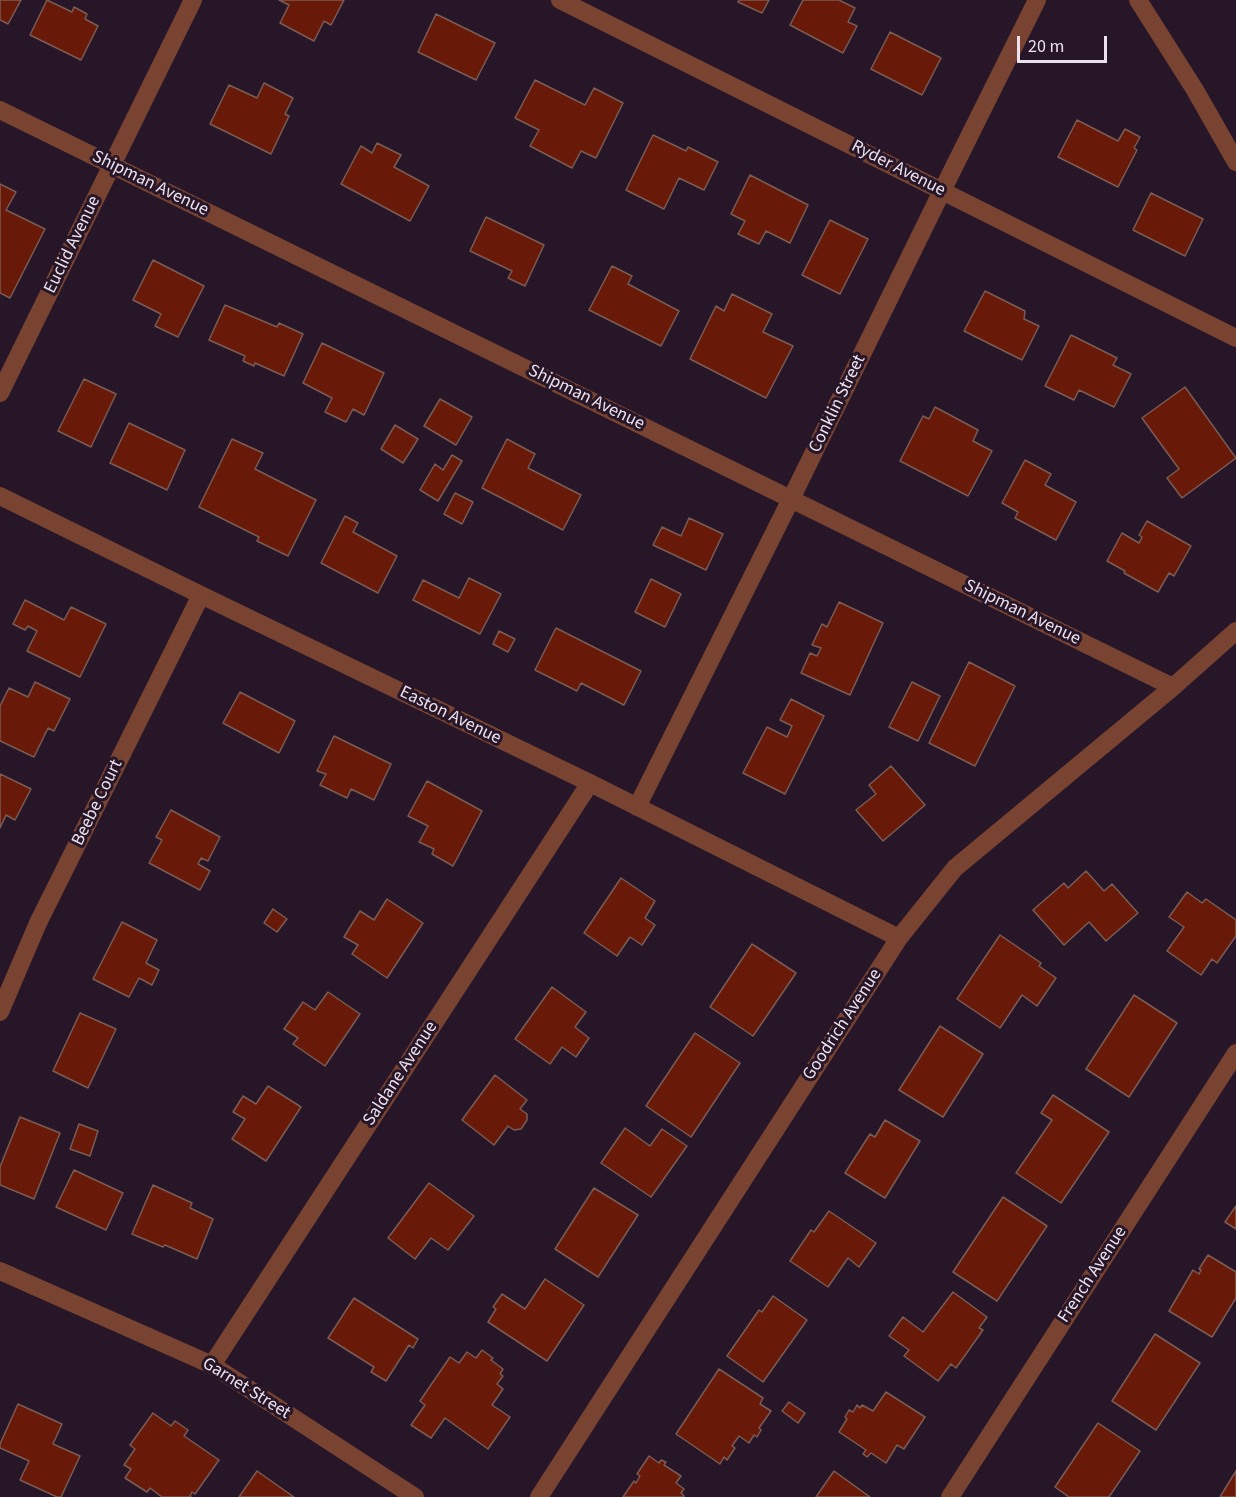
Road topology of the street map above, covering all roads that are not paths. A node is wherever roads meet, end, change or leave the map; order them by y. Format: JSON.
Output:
{"nodes":[{"id":1,"x":193,"y":0,"type":"edge"},
{"id":2,"x":560,"y":0,"type":"edge"},
{"id":3,"x":1037,"y":0,"type":"edge"},
{"id":4,"x":1138,"y":0,"type":"edge"},
{"id":5,"x":0,"y":110,"type":"edge"},
{"id":6,"x":1236,"y":162,"type":"edge"},
{"id":7,"x":112,"y":165,"type":"junction"},
{"id":8,"x":942,"y":191,"type":"junction"},
{"id":9,"x":1236,"y":338,"type":"edge"},
{"id":10,"x":0,"y":393,"type":"edge"},
{"id":11,"x":0,"y":496,"type":"edge"},
{"id":12,"x":791,"y":500,"type":"junction"},
{"id":13,"x":201,"y":595,"type":"junction"},
{"id":14,"x":1236,"y":631,"type":"edge"},
{"id":15,"x":1173,"y":687,"type":"junction"},
{"id":16,"x":590,"y":783,"type":"junction"},
{"id":17,"x":637,"y":807,"type":"junction"},
{"id":18,"x":899,"y":938,"type":"junction"},
{"id":19,"x":0,"y":1012,"type":"edge"},
{"id":20,"x":1236,"y":1053,"type":"edge"},
{"id":21,"x":0,"y":1271,"type":"edge"},
{"id":22,"x":212,"y":1365,"type":"junction"},
{"id":23,"x":415,"y":1497,"type":"edge"},
{"id":24,"x":539,"y":1497,"type":"edge"},
{"id":25,"x":950,"y":1497,"type":"edge"}],
"edges":[{"from":1,"to":7,"type":"street","name":"Euclid Avenue"},
{"from":2,"to":8,"type":"street","name":"Ryder Avenue"},
{"from":3,"to":8,"type":"street","name":"Conklin Street"},
{"from":4,"to":6,"type":"street"},
{"from":5,"to":7,"type":"street","name":"Shipman Avenue"},
{"from":7,"to":10,"type":"street","name":"Euclid Avenue"},
{"from":7,"to":12,"type":"street","name":"Shipman Avenue"},
{"from":8,"to":9,"type":"street","name":"Ryder Avenue"},
{"from":8,"to":12,"type":"street","name":"Conklin Street"},
{"from":11,"to":13,"type":"street","name":"Easton Avenue"},
{"from":12,"to":15,"type":"street","name":"Shipman Avenue"},
{"from":12,"to":17,"type":"street","name":"Conklin Street"},
{"from":13,"to":16,"type":"street","name":"Easton Avenue"},
{"from":13,"to":19,"type":"street","name":"Beebe Court"},
{"from":14,"to":15,"type":"street","name":"Goodrich Avenue"},
{"from":15,"to":18,"type":"street","name":"Goodrich Avenue"},
{"from":16,"to":17,"type":"street","name":"Easton Avenue"},
{"from":16,"to":22,"type":"street","name":"Saldane Avenue"},
{"from":17,"to":18,"type":"street","name":"Easton Avenue"},
{"from":18,"to":24,"type":"street","name":"Goodrich Avenue"},
{"from":20,"to":25,"type":"street","name":"French Avenue"},
{"from":21,"to":22,"type":"street","name":"Garnet Street"},
{"from":22,"to":23,"type":"street","name":"Garnet Street"}]}
